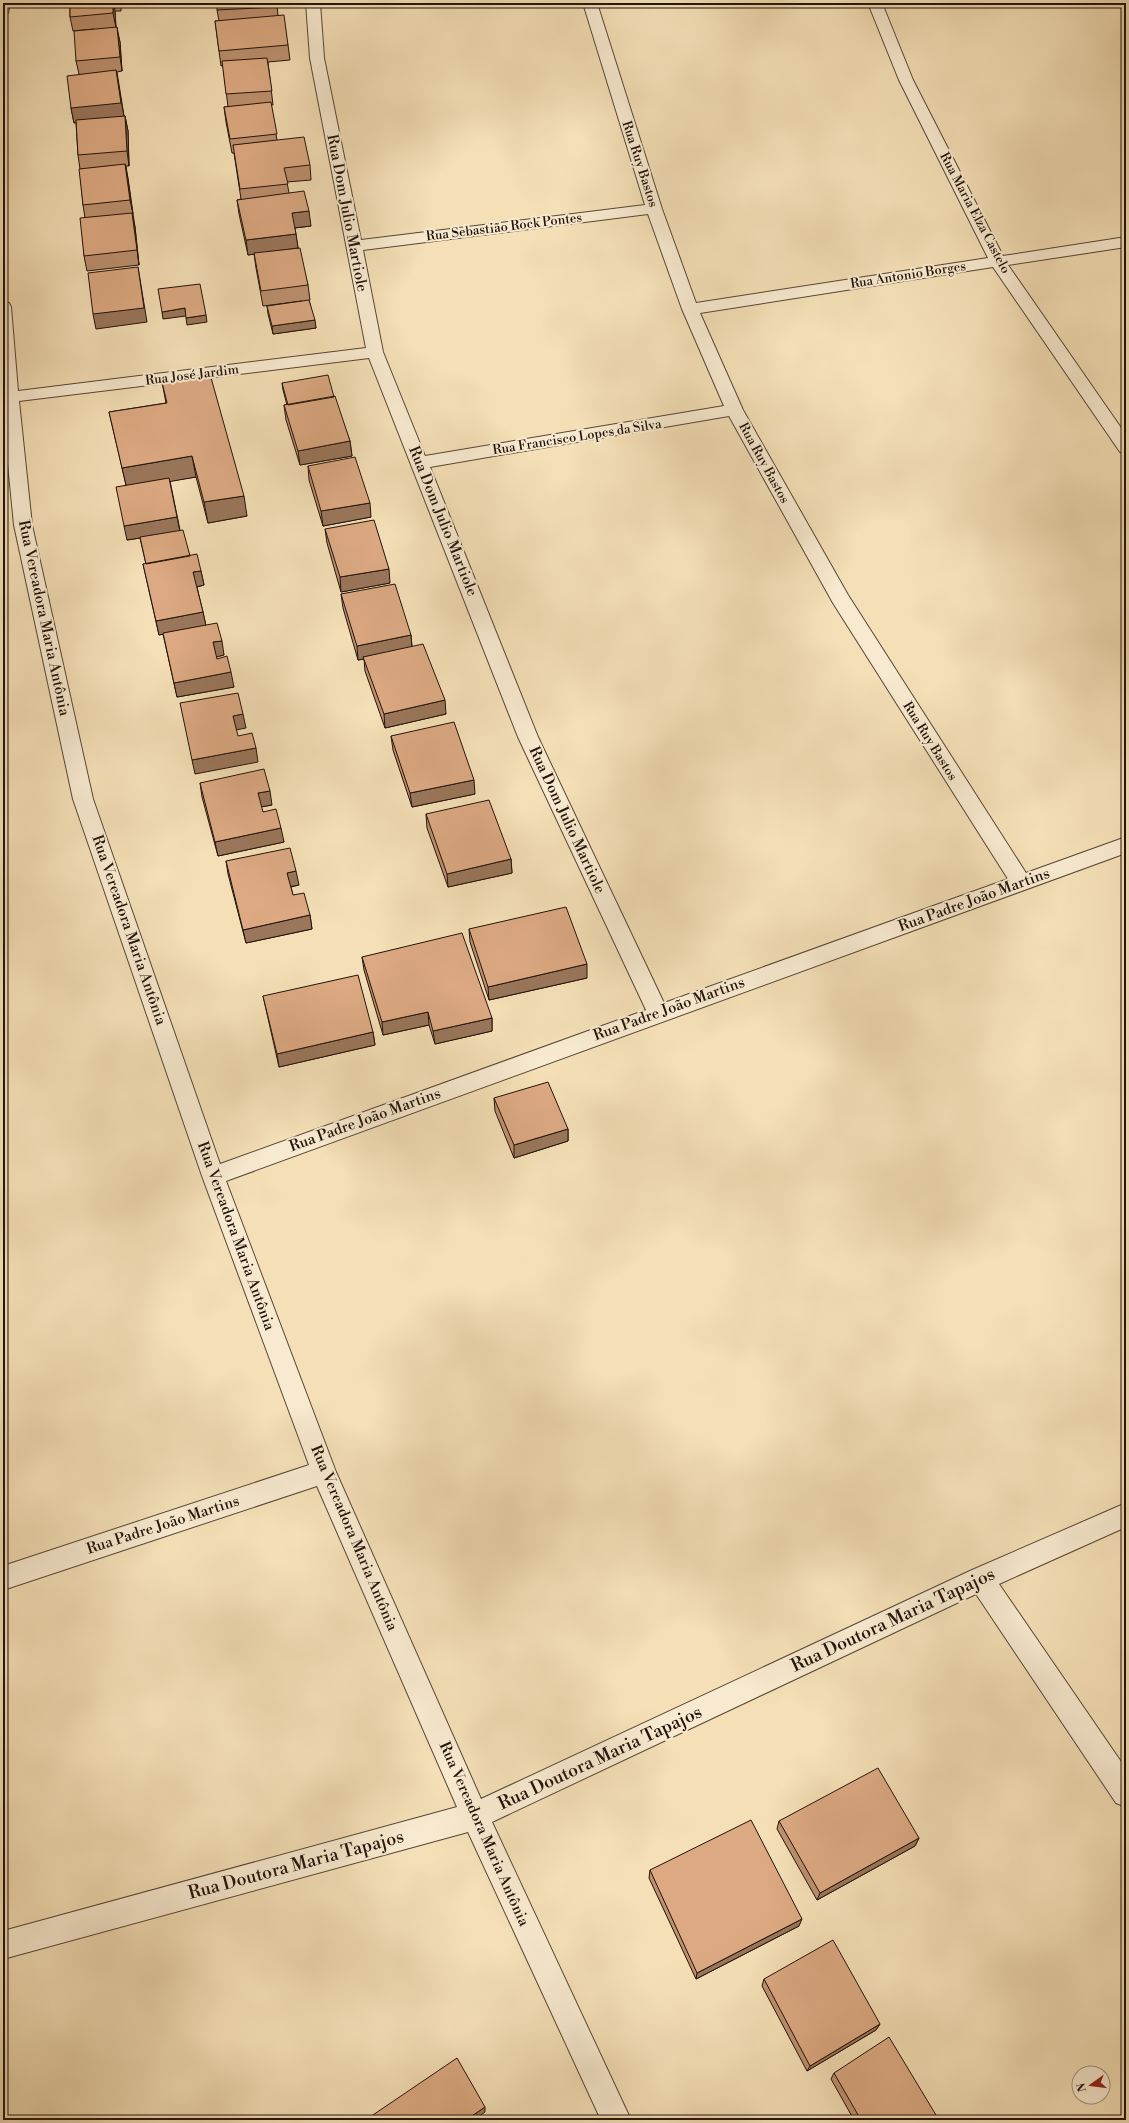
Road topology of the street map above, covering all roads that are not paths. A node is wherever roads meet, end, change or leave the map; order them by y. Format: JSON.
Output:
{"nodes":[{"id":1,"x":4,"y":3,"type":"edge"},
{"id":2,"x":313,"y":3,"type":"edge"},
{"id":3,"x":590,"y":3,"type":"edge"},
{"id":4,"x":875,"y":3,"type":"edge"},
{"id":5,"x":3,"y":10,"type":"edge"},
{"id":6,"x":654,"y":209,"type":"junction"},
{"id":7,"x":1126,"y":242,"type":"edge"},
{"id":8,"x":353,"y":246,"type":"junction"},
{"id":9,"x":997,"y":261,"type":"junction"},
{"id":10,"x":3,"y":307,"type":"edge"},
{"id":11,"x":690,"y":309,"type":"junction"},
{"id":12,"x":375,"y":352,"type":"junction"},
{"id":13,"x":10,"y":397,"type":"junction"},
{"id":14,"x":734,"y":410,"type":"junction"},
{"id":15,"x":1126,"y":448,"type":"edge"},
{"id":16,"x":420,"y":463,"type":"junction"},
{"id":17,"x":1126,"y":845,"type":"edge"},
{"id":18,"x":1021,"y":883,"type":"junction"},
{"id":19,"x":658,"y":1013,"type":"junction"},
{"id":20,"x":213,"y":1176,"type":"junction"},
{"id":21,"x":324,"y":1472,"type":"junction"},
{"id":22,"x":1126,"y":1515,"type":"edge"},
{"id":23,"x":3,"y":1578,"type":"edge"},
{"id":24,"x":981,"y":1579,"type":"junction"},
{"id":25,"x":1126,"y":1794,"type":"edge"},
{"id":26,"x":475,"y":1816,"type":"junction"},
{"id":27,"x":3,"y":1945,"type":"edge"},
{"id":28,"x":616,"y":2120,"type":"edge"}],
"edges":[{"from":1,"to":5,"type":"street"},
{"from":2,"to":8,"type":"street","name":"Rua Dom Julio Martiole"},
{"from":3,"to":6,"type":"street","name":"Rua Ruy Bastos"},
{"from":4,"to":9,"type":"street","name":"Rua Maria Elza Castelo"},
{"from":6,"to":8,"type":"street","name":"Rua Sebastião Rock Pontes"},
{"from":6,"to":11,"type":"street","name":"Rua Ruy Bastos"},
{"from":7,"to":9,"type":"street","name":"Rua Antonio Borges"},
{"from":8,"to":12,"type":"street","name":"Rua Dom Julio Martiole"},
{"from":9,"to":11,"type":"street","name":"Rua Antonio Borges"},
{"from":9,"to":15,"type":"street","name":"Rua Maria Elza Castelo"},
{"from":10,"to":13,"type":"street","name":"Rua Vereadora Maria Antônia"},
{"from":11,"to":14,"type":"street","name":"Rua Ruy Bastos"},
{"from":12,"to":13,"type":"street","name":"Rua José Jardim"},
{"from":12,"to":16,"type":"street","name":"Rua Dom Julio Martiole"},
{"from":13,"to":20,"type":"street","name":"Rua Vereadora Maria Antônia"},
{"from":14,"to":16,"type":"street","name":"Rua Francisco Lopes da Silva"},
{"from":14,"to":18,"type":"street","name":"Rua Ruy Bastos"},
{"from":16,"to":19,"type":"street","name":"Rua Dom Julio Martiole"},
{"from":17,"to":18,"type":"street","name":"Rua Padre João Martins"},
{"from":18,"to":19,"type":"street","name":"Rua Padre João Martins"},
{"from":19,"to":20,"type":"street","name":"Rua Padre João Martins"},
{"from":20,"to":21,"type":"street","name":"Rua Vereadora Maria Antônia"},
{"from":21,"to":23,"type":"street","name":"Rua Padre João Martins"},
{"from":21,"to":26,"type":"street","name":"Rua Vereadora Maria Antônia"},
{"from":22,"to":24,"type":"street","name":"Rua Doutora Maria Tapajos"},
{"from":24,"to":25,"type":"street"},
{"from":24,"to":26,"type":"street","name":"Rua Doutora Maria Tapajos"},
{"from":26,"to":27,"type":"street","name":"Rua Doutora Maria Tapajos"},
{"from":26,"to":28,"type":"street","name":"Rua Vereadora Maria Antônia"}]}
